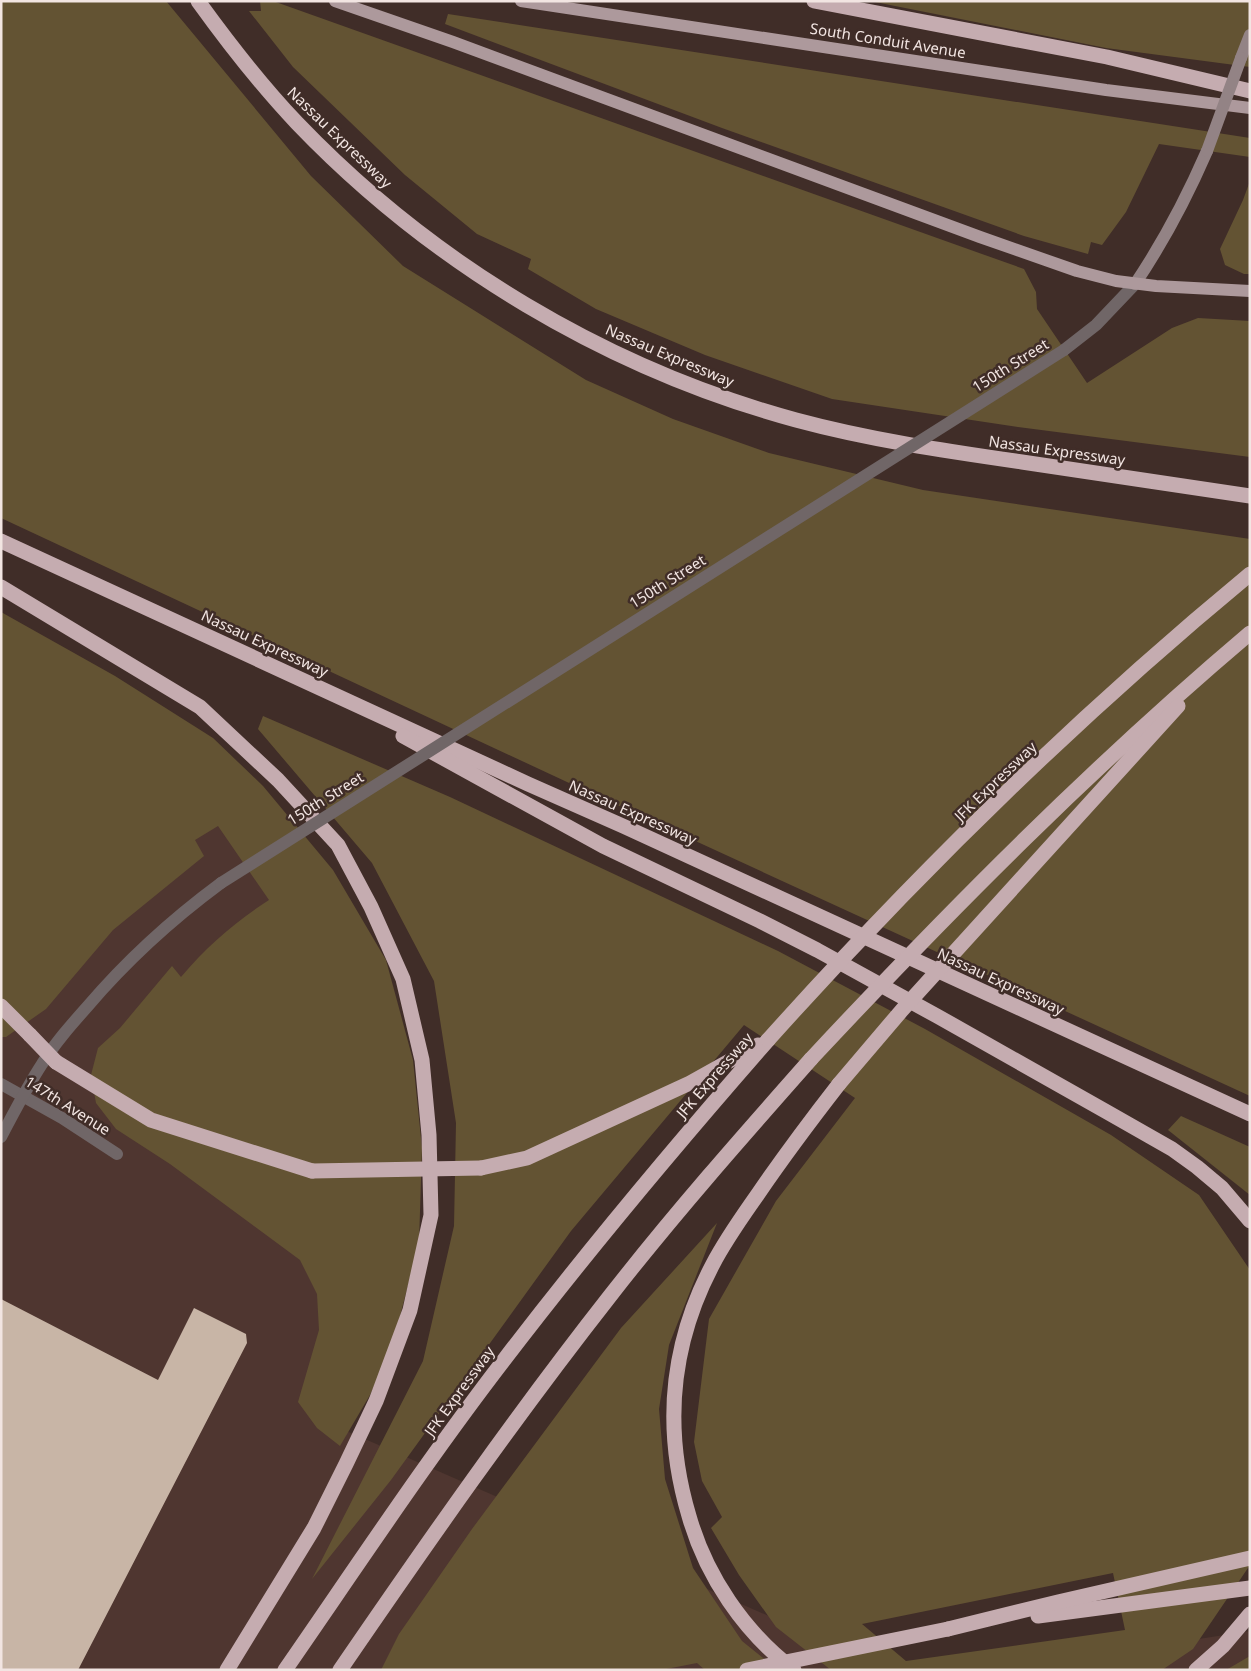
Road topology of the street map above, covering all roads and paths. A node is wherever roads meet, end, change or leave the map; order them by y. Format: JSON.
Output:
{"nodes":[{"id":1,"x":198,"y":1,"type":"edge"},
{"id":2,"x":334,"y":1,"type":"edge"},
{"id":3,"x":521,"y":1,"type":"edge"},
{"id":4,"x":814,"y":1,"type":"edge"},
{"id":5,"x":1250,"y":35,"type":"edge"},
{"id":6,"x":1250,"y":91,"type":"edge"},
{"id":7,"x":1250,"y":108,"type":"edge"},
{"id":8,"x":1136,"y":284,"type":"junction"},
{"id":9,"x":1250,"y":291,"type":"edge"},
{"id":10,"x":1169,"y":484,"type":"junction"},
{"id":11,"x":1250,"y":496,"type":"edge"},
{"id":12,"x":1250,"y":504,"type":"edge"},
{"id":13,"x":1,"y":541,"type":"edge"},
{"id":14,"x":1250,"y":574,"type":"edge"},
{"id":15,"x":1,"y":587,"type":"edge"},
{"id":16,"x":1250,"y":633,"type":"edge"},
{"id":17,"x":1224,"y":655,"type":"junction"},
{"id":18,"x":277,"y":667,"type":"junction"},
{"id":19,"x":1,"y":1006,"type":"edge"},
{"id":20,"x":768,"y":1040,"type":"junction"},
{"id":21,"x":1,"y":1084,"type":"edge"},
{"id":22,"x":23,"y":1095,"type":"junction"},
{"id":23,"x":1250,"y":1114,"type":"edge"},
{"id":24,"x":1,"y":1137,"type":"edge"},
{"id":25,"x":117,"y":1154,"type":"dead end"},
{"id":26,"x":1250,"y":1221,"type":"edge"},
{"id":27,"x":1250,"y":1558,"type":"edge"},
{"id":28,"x":1250,"y":1588,"type":"edge"},
{"id":29,"x":1250,"y":1614,"type":"edge"},
{"id":30,"x":972,"y":1624,"type":"junction"},
{"id":31,"x":227,"y":1670,"type":"edge"},
{"id":32,"x":285,"y":1670,"type":"edge"},
{"id":33,"x":340,"y":1670,"type":"edge"},
{"id":34,"x":747,"y":1670,"type":"edge"},
{"id":35,"x":794,"y":1670,"type":"edge"},
{"id":36,"x":1196,"y":1670,"type":"edge"}],
"edges":[{"from":1,"to":10,"type":"highway","name":"Nassau Expressway"},
{"from":2,"to":8,"type":"main road"},
{"from":3,"to":7,"type":"main road","name":"South Conduit Avenue"},
{"from":4,"to":6,"type":"highway"},
{"from":5,"to":8,"type":"main road","name":"150th Street","bridge":true},
{"from":8,"to":9,"type":"main road"},
{"from":8,"to":22,"type":"street","name":"150th Street","bridge":true},
{"from":10,"to":11,"type":"highway","name":"Nassau Expressway"},
{"from":10,"to":12,"type":"highway"},
{"from":13,"to":18,"type":"highway","name":"Nassau Expressway"},
{"from":14,"to":20,"type":"highway","name":"JFK Expressway","bridge":true},
{"from":15,"to":31,"type":"highway"},
{"from":16,"to":17,"type":"highway","bridge":true},
{"from":17,"to":33,"type":"highway","bridge":true},
{"from":17,"to":35,"type":"highway","bridge":true},
{"from":18,"to":23,"type":"highway","name":"Nassau Expressway"},
{"from":18,"to":26,"type":"highway"},
{"from":19,"to":20,"type":"highway","bridge":true},
{"from":20,"to":32,"type":"highway","name":"JFK Expressway"},
{"from":21,"to":22,"type":"street","name":"147th Avenue"},
{"from":22,"to":24,"type":"street","name":"150th Street"},
{"from":22,"to":25,"type":"street","name":"147th Avenue"},
{"from":27,"to":30,"type":"highway"},
{"from":28,"to":30,"type":"highway"},
{"from":29,"to":36,"type":"highway"},
{"from":30,"to":34,"type":"highway","bridge":true}]}
